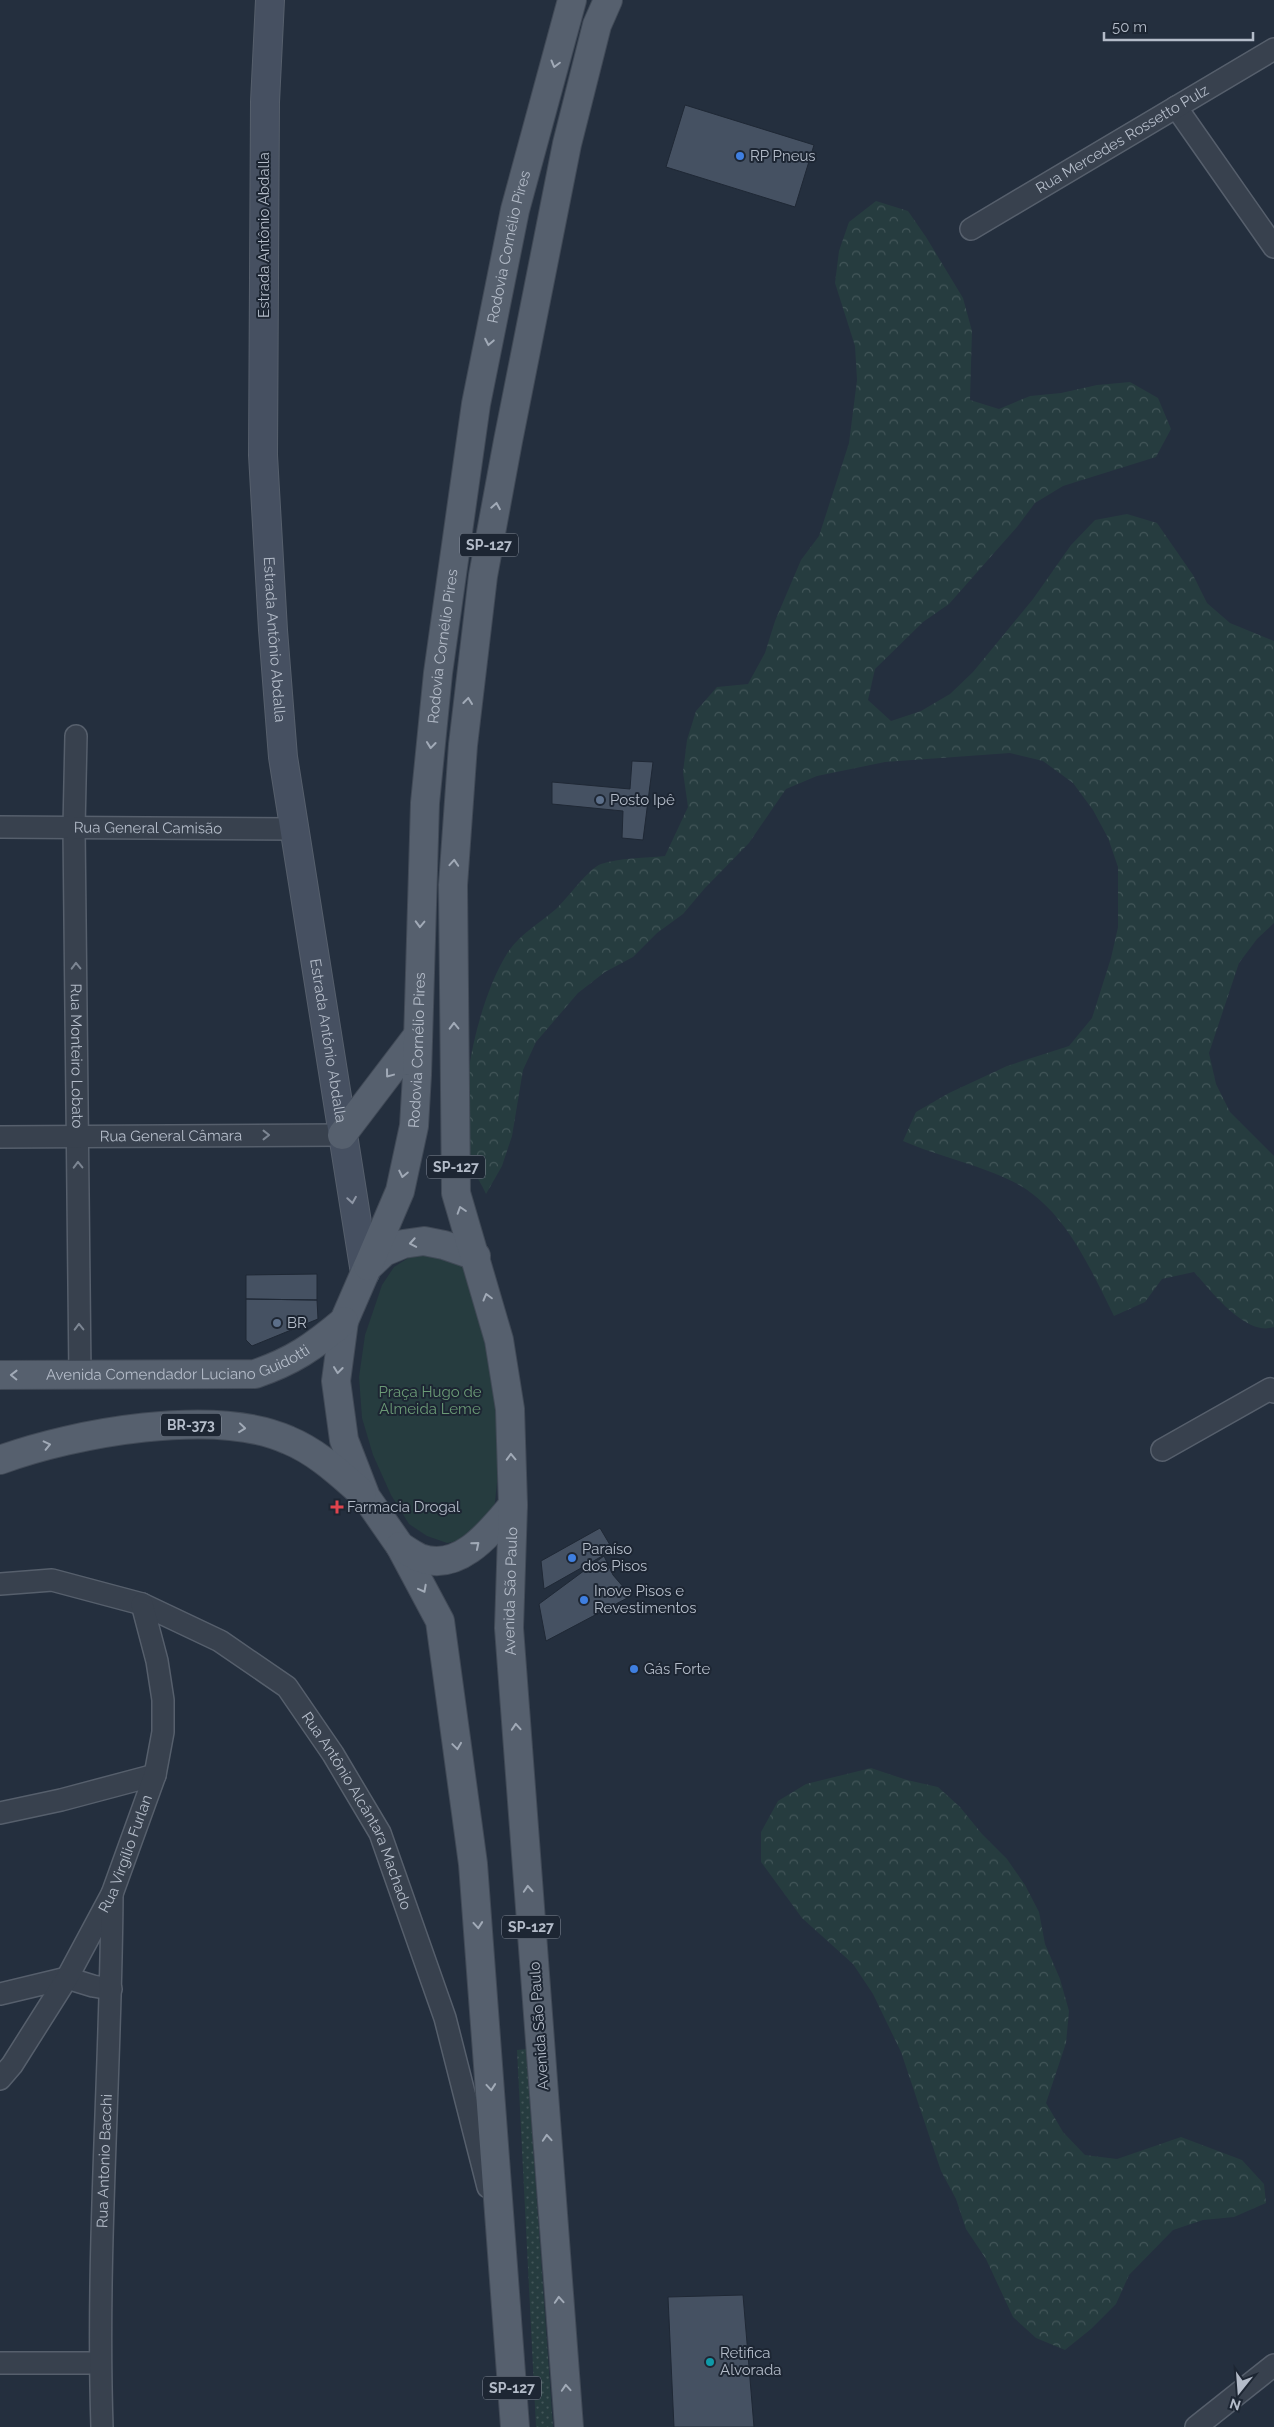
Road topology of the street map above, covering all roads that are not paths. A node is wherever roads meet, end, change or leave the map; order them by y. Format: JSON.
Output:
{"nodes":[{"id":1,"x":270,"y":0,"type":"edge"},
{"id":2,"x":572,"y":0,"type":"edge"},
{"id":3,"x":608,"y":0,"type":"edge"},
{"id":4,"x":1274,"y":49,"type":"edge"},
{"id":5,"x":1176,"y":107,"type":"junction"},
{"id":6,"x":971,"y":229,"type":"dead end"},
{"id":7,"x":1274,"y":247,"type":"edge"},
{"id":8,"x":76,"y":736,"type":"dead end"},
{"id":9,"x":0,"y":827,"type":"edge"},
{"id":10,"x":74,"y":828,"type":"junction"},
{"id":11,"x":295,"y":829,"type":"junction"},
{"id":12,"x":418,"y":1035,"type":"junction"},
{"id":13,"x":342,"y":1135,"type":"junction"},
{"id":14,"x":0,"y":1137,"type":"edge"},
{"id":15,"x":77,"y":1137,"type":"junction"},
{"id":16,"x":476,"y":1256,"type":"junction"},
{"id":17,"x":366,"y":1270,"type":"junction"},
{"id":18,"x":344,"y":1321,"type":"junction"},
{"id":19,"x":0,"y":1375,"type":"edge"},
{"id":20,"x":80,"y":1376,"type":"junction"},
{"id":21,"x":1272,"y":1390,"type":"edge"},
{"id":22,"x":1162,"y":1450,"type":"dead end"},
{"id":23,"x":0,"y":1460,"type":"edge"},
{"id":24,"x":366,"y":1497,"type":"junction"},
{"id":25,"x":513,"y":1506,"type":"junction"},
{"id":26,"x":400,"y":1546,"type":"junction"},
{"id":27,"x":0,"y":1584,"type":"edge"},
{"id":28,"x":142,"y":1604,"type":"junction"},
{"id":29,"x":155,"y":1775,"type":"junction"},
{"id":30,"x":0,"y":1813,"type":"edge"},
{"id":31,"x":112,"y":1894,"type":"junction"},
{"id":32,"x":67,"y":1978,"type":"junction"},
{"id":33,"x":111,"y":1989,"type":"junction"},
{"id":34,"x":0,"y":1994,"type":"edge"},
{"id":35,"x":0,"y":2079,"type":"edge"},
{"id":36,"x":502,"y":2241,"type":"junction"},
{"id":37,"x":0,"y":2362,"type":"edge"},
{"id":38,"x":100,"y":2363,"type":"junction"},
{"id":39,"x":1274,"y":2365,"type":"edge"},
{"id":40,"x":102,"y":2427,"type":"edge"},
{"id":41,"x":515,"y":2427,"type":"edge"},
{"id":42,"x":569,"y":2427,"type":"edge"},
{"id":43,"x":1196,"y":2427,"type":"edge"}],
"edges":[{"from":1,"to":11,"type":"street","name":"Estrada Antônio Abdalla"},
{"from":2,"to":12,"type":"main road","name":"Rodovia Cornélio Pires","number":"SP-127","one_way":true},
{"from":16,"to":3,"type":"main road","number":"SP-127","one_way":true},
{"from":4,"to":5,"type":"street","name":"Rua Mercedes Rossetto Pulz"},
{"from":5,"to":6,"type":"street","name":"Rua Mercedes Rossetto Pulz"},
{"from":5,"to":7,"type":"street"},
{"from":8,"to":10,"type":"street","name":"Rua Monteiro Lobato"},
{"from":9,"to":10,"type":"street","name":"Rua General Camisão"},
{"from":10,"to":11,"type":"street","name":"Rua General Camisão"},
{"from":15,"to":10,"type":"street","name":"Rua Monteiro Lobato","one_way":true},
{"from":11,"to":13,"type":"street","name":"Estrada Antônio Abdalla"},
{"from":12,"to":13,"type":"main road","one_way":true},
{"from":12,"to":17,"type":"main road","name":"Rodovia Cornélio Pires","number":"SP-127","one_way":true},
{"from":15,"to":13,"type":"street","name":"Rua General Câmara","one_way":true},
{"from":13,"to":17,"type":"street","name":"Estrada Antônio Abdalla","one_way":true},
{"from":14,"to":15,"type":"street","name":"Rua General Câmara"},
{"from":20,"to":15,"type":"street","name":"Rua Monteiro Lobato","one_way":true},
{"from":16,"to":17,"type":"main road","number":"SP-127","one_way":true},
{"from":25,"to":16,"type":"main road","number":"SP-127","one_way":true},
{"from":17,"to":18,"type":"main road","number":"SP-127"},
{"from":18,"to":20,"type":"main road","name":"Avenida Comendador Luciano Guidotti"},
{"from":18,"to":24,"type":"main road","number":"SP-127","one_way":true},
{"from":20,"to":19,"type":"main road","name":"Avenida Comendador Luciano Guidotti","one_way":true},
{"from":21,"to":22,"type":"street"},
{"from":23,"to":24,"type":"main road","number":"BR-373","one_way":true},
{"from":24,"to":26,"type":"main road","number":"SP-127"},
{"from":26,"to":25,"type":"main road","number":"SP-127","one_way":true},
{"from":42,"to":25,"type":"main road","name":"Avenida São Paulo","number":"SP-127","one_way":true},
{"from":26,"to":36,"type":"main road","number":"SP-127","one_way":true},
{"from":27,"to":28,"type":"street","name":"Rua Antônio Alcântara Machado"},
{"from":28,"to":29,"type":"street","name":"Rua Virgílio Furlan"},
{"from":28,"to":36,"type":"street","name":"Rua Antônio Alcântara Machado"},
{"from":29,"to":30,"type":"street"},
{"from":29,"to":31,"type":"street","name":"Rua Virgílio Furlan"},
{"from":31,"to":32,"type":"street","name":"Rua Virgílio Furlan"},
{"from":31,"to":33,"type":"street","name":"Rua Antonio Bacchi"},
{"from":32,"to":33,"type":"street"},
{"from":32,"to":34,"type":"street"},
{"from":32,"to":35,"type":"street","name":"Rua Virgílio Furlan"},
{"from":33,"to":38,"type":"street","name":"Rua Antonio Bacchi"},
{"from":36,"to":41,"type":"main road","number":"SP-127"},
{"from":37,"to":38,"type":"street"},
{"from":38,"to":40,"type":"street","name":"Rua Antonio Bacchi"},
{"from":39,"to":43,"type":"street"}]}
